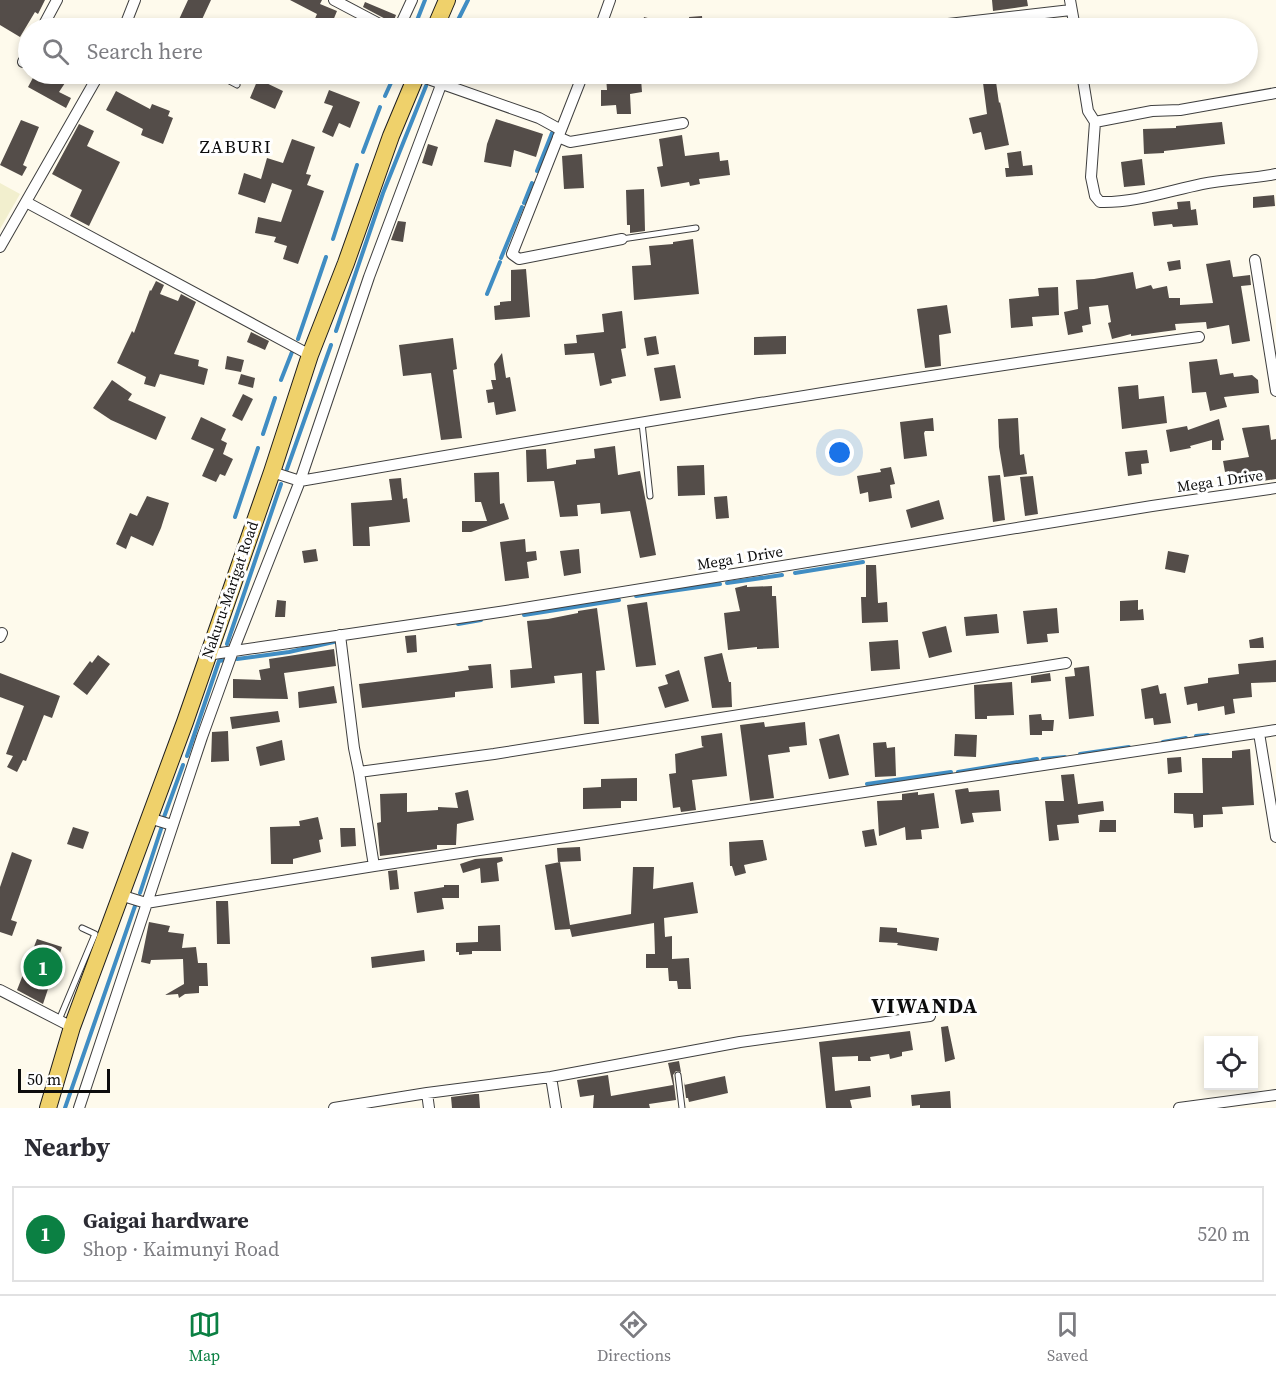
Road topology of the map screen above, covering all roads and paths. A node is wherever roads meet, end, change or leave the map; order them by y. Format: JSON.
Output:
{"nodes":[{"id":1,"x":57,"y":0,"type":"edge"},
{"id":2,"x":334,"y":0,"type":"edge"},
{"id":3,"x":412,"y":0,"type":"edge"},
{"id":4,"x":447,"y":0,"type":"edge"},
{"id":5,"x":610,"y":0,"type":"edge"},
{"id":6,"x":131,"y":2,"type":"edge"},
{"id":7,"x":1071,"y":5,"type":"edge"},
{"id":8,"x":47,"y":18,"type":"edge"},
{"id":9,"x":130,"y":18,"type":"edge"},
{"id":10,"x":368,"y":18,"type":"edge"},
{"id":11,"x":404,"y":18,"type":"edge"},
{"id":12,"x":439,"y":18,"type":"edge"},
{"id":13,"x":604,"y":18,"type":"edge"},
{"id":14,"x":982,"y":18,"type":"edge"},
{"id":15,"x":93,"y":84,"type":"edge"},
{"id":16,"x":413,"y":84,"type":"edge"},
{"id":17,"x":437,"y":84,"type":"edge"},
{"id":18,"x":579,"y":84,"type":"edge"},
{"id":19,"x":1084,"y":84,"type":"edge"},
{"id":20,"x":441,"y":86,"type":"junction"},
{"id":21,"x":1276,"y":93,"type":"edge"},
{"id":22,"x":1095,"y":122,"type":"junction"},
{"id":23,"x":683,"y":123,"type":"dead end"},
{"id":24,"x":559,"y":134,"type":"junction"},
{"id":25,"x":1276,"y":174,"type":"edge"},
{"id":26,"x":26,"y":202,"type":"junction"},
{"id":27,"x":696,"y":228,"type":"dead end"},
{"id":28,"x":622,"y":239,"type":"joint"},
{"id":29,"x":0,"y":247,"type":"edge"},
{"id":30,"x":1255,"y":260,"type":"dead end"},
{"id":31,"x":1199,"y":337,"type":"dead end"},
{"id":32,"x":310,"y":355,"type":"junction"},
{"id":33,"x":1276,"y":391,"type":"edge"},
{"id":34,"x":642,"y":421,"type":"junction"},
{"id":35,"x":272,"y":472,"type":"junction"},
{"id":36,"x":300,"y":481,"type":"junction"},
{"id":37,"x":1276,"y":488,"type":"edge"},
{"id":38,"x":650,"y":495,"type":"dead end"},
{"id":39,"x":340,"y":635,"type":"junction"},
{"id":40,"x":233,"y":651,"type":"junction"},
{"id":41,"x":207,"y":655,"type":"junction"},
{"id":42,"x":1066,"y":663,"type":"dead end"},
{"id":43,"x":1276,"y":730,"type":"edge"},
{"id":44,"x":1259,"y":733,"type":"junction"},
{"id":45,"x":172,"y":756,"type":"junction"},
{"id":46,"x":193,"y":763,"type":"junction"},
{"id":47,"x":359,"y":772,"type":"junction"},
{"id":48,"x":149,"y":818,"type":"junction"},
{"id":49,"x":172,"y":825,"type":"junction"},
{"id":50,"x":1276,"y":837,"type":"edge"},
{"id":51,"x":374,"y":866,"type":"junction"},
{"id":52,"x":120,"y":895,"type":"junction"},
{"id":53,"x":146,"y":903,"type":"junction"},
{"id":54,"x":82,"y":928,"type":"dead end"},
{"id":55,"x":0,"y":990,"type":"edge"},
{"id":56,"x":930,"y":1016,"type":"dead end"},
{"id":57,"x":65,"y":1024,"type":"junction"},
{"id":58,"x":678,"y":1075,"type":"dead end"},
{"id":59,"x":551,"y":1077,"type":"junction"},
{"id":60,"x":427,"y":1093,"type":"junction"},
{"id":61,"x":1276,"y":1095,"type":"edge"},
{"id":62,"x":48,"y":1108,"type":"edge"},
{"id":63,"x":78,"y":1108,"type":"edge"},
{"id":64,"x":334,"y":1108,"type":"edge"},
{"id":65,"x":429,"y":1108,"type":"edge"},
{"id":66,"x":556,"y":1108,"type":"edge"},
{"id":67,"x":682,"y":1108,"type":"edge"},
{"id":68,"x":1179,"y":1108,"type":"edge"}],
"edges":[{"from":1,"to":8,"type":"street"},
{"from":2,"to":10,"type":"street"},
{"from":3,"to":11,"type":"street"},
{"from":4,"to":12,"type":"main road"},
{"from":5,"to":13,"type":"street"},
{"from":6,"to":9,"type":"street"},
{"from":7,"to":14,"type":"street"},
{"from":15,"to":26,"type":"street"},
{"from":16,"to":32,"type":"main road","name":"Nakuru-Marigat Road"},
{"from":17,"to":20,"type":"street"},
{"from":18,"to":24,"type":"street"},
{"from":19,"to":22,"type":"street"},
{"from":20,"to":24,"type":"street"},
{"from":20,"to":36,"type":"street"},
{"from":21,"to":22,"type":"street"},
{"from":22,"to":25,"type":"street"},
{"from":23,"to":24,"type":"street"},
{"from":24,"to":28,"type":"street"},
{"from":26,"to":29,"type":"street"},
{"from":26,"to":32,"type":"street"},
{"from":27,"to":28,"type":"lane"},
{"from":30,"to":33,"type":"street"},
{"from":31,"to":34,"type":"street"},
{"from":32,"to":35,"type":"main road","name":"Nakuru-Marigat Road"},
{"from":34,"to":36,"type":"street"},
{"from":34,"to":38,"type":"lane"},
{"from":35,"to":36,"type":"street"},
{"from":35,"to":41,"type":"main road","name":"Nakuru-Marigat Road"},
{"from":36,"to":40,"type":"street"},
{"from":37,"to":39,"type":"street","name":"Mega 1 Drive"},
{"from":39,"to":40,"type":"street","name":"Mega 1 Drive"},
{"from":39,"to":47,"type":"street"},
{"from":40,"to":41,"type":"street","name":"Mega 1 Drive"},
{"from":40,"to":46,"type":"street"},
{"from":41,"to":45,"type":"main road","name":"Nakuru-Marigat Road"},
{"from":42,"to":47,"type":"street"},
{"from":43,"to":44,"type":"street"},
{"from":44,"to":50,"type":"street"},
{"from":44,"to":51,"type":"street"},
{"from":45,"to":46,"type":"street"},
{"from":45,"to":48,"type":"main road","name":"Nakuru-Marigat Road"},
{"from":46,"to":49,"type":"street"},
{"from":47,"to":51,"type":"street"},
{"from":48,"to":49,"type":"street"},
{"from":48,"to":52,"type":"main road","name":"Nakuru-Marigat Road"},
{"from":49,"to":53,"type":"street"},
{"from":51,"to":53,"type":"street"},
{"from":52,"to":53,"type":"street"},
{"from":52,"to":57,"type":"main road","name":"Nakuru-Marigat Road"},
{"from":53,"to":63,"type":"street"},
{"from":54,"to":57,"type":"lane"},
{"from":55,"to":57,"type":"street"},
{"from":56,"to":59,"type":"street"},
{"from":57,"to":62,"type":"main road","name":"Nakuru-Marigat Road"},
{"from":58,"to":67,"type":"lane"},
{"from":59,"to":60,"type":"street"},
{"from":59,"to":66,"type":"street"},
{"from":60,"to":64,"type":"street"},
{"from":60,"to":65,"type":"street"},
{"from":61,"to":68,"type":"street"}]}
